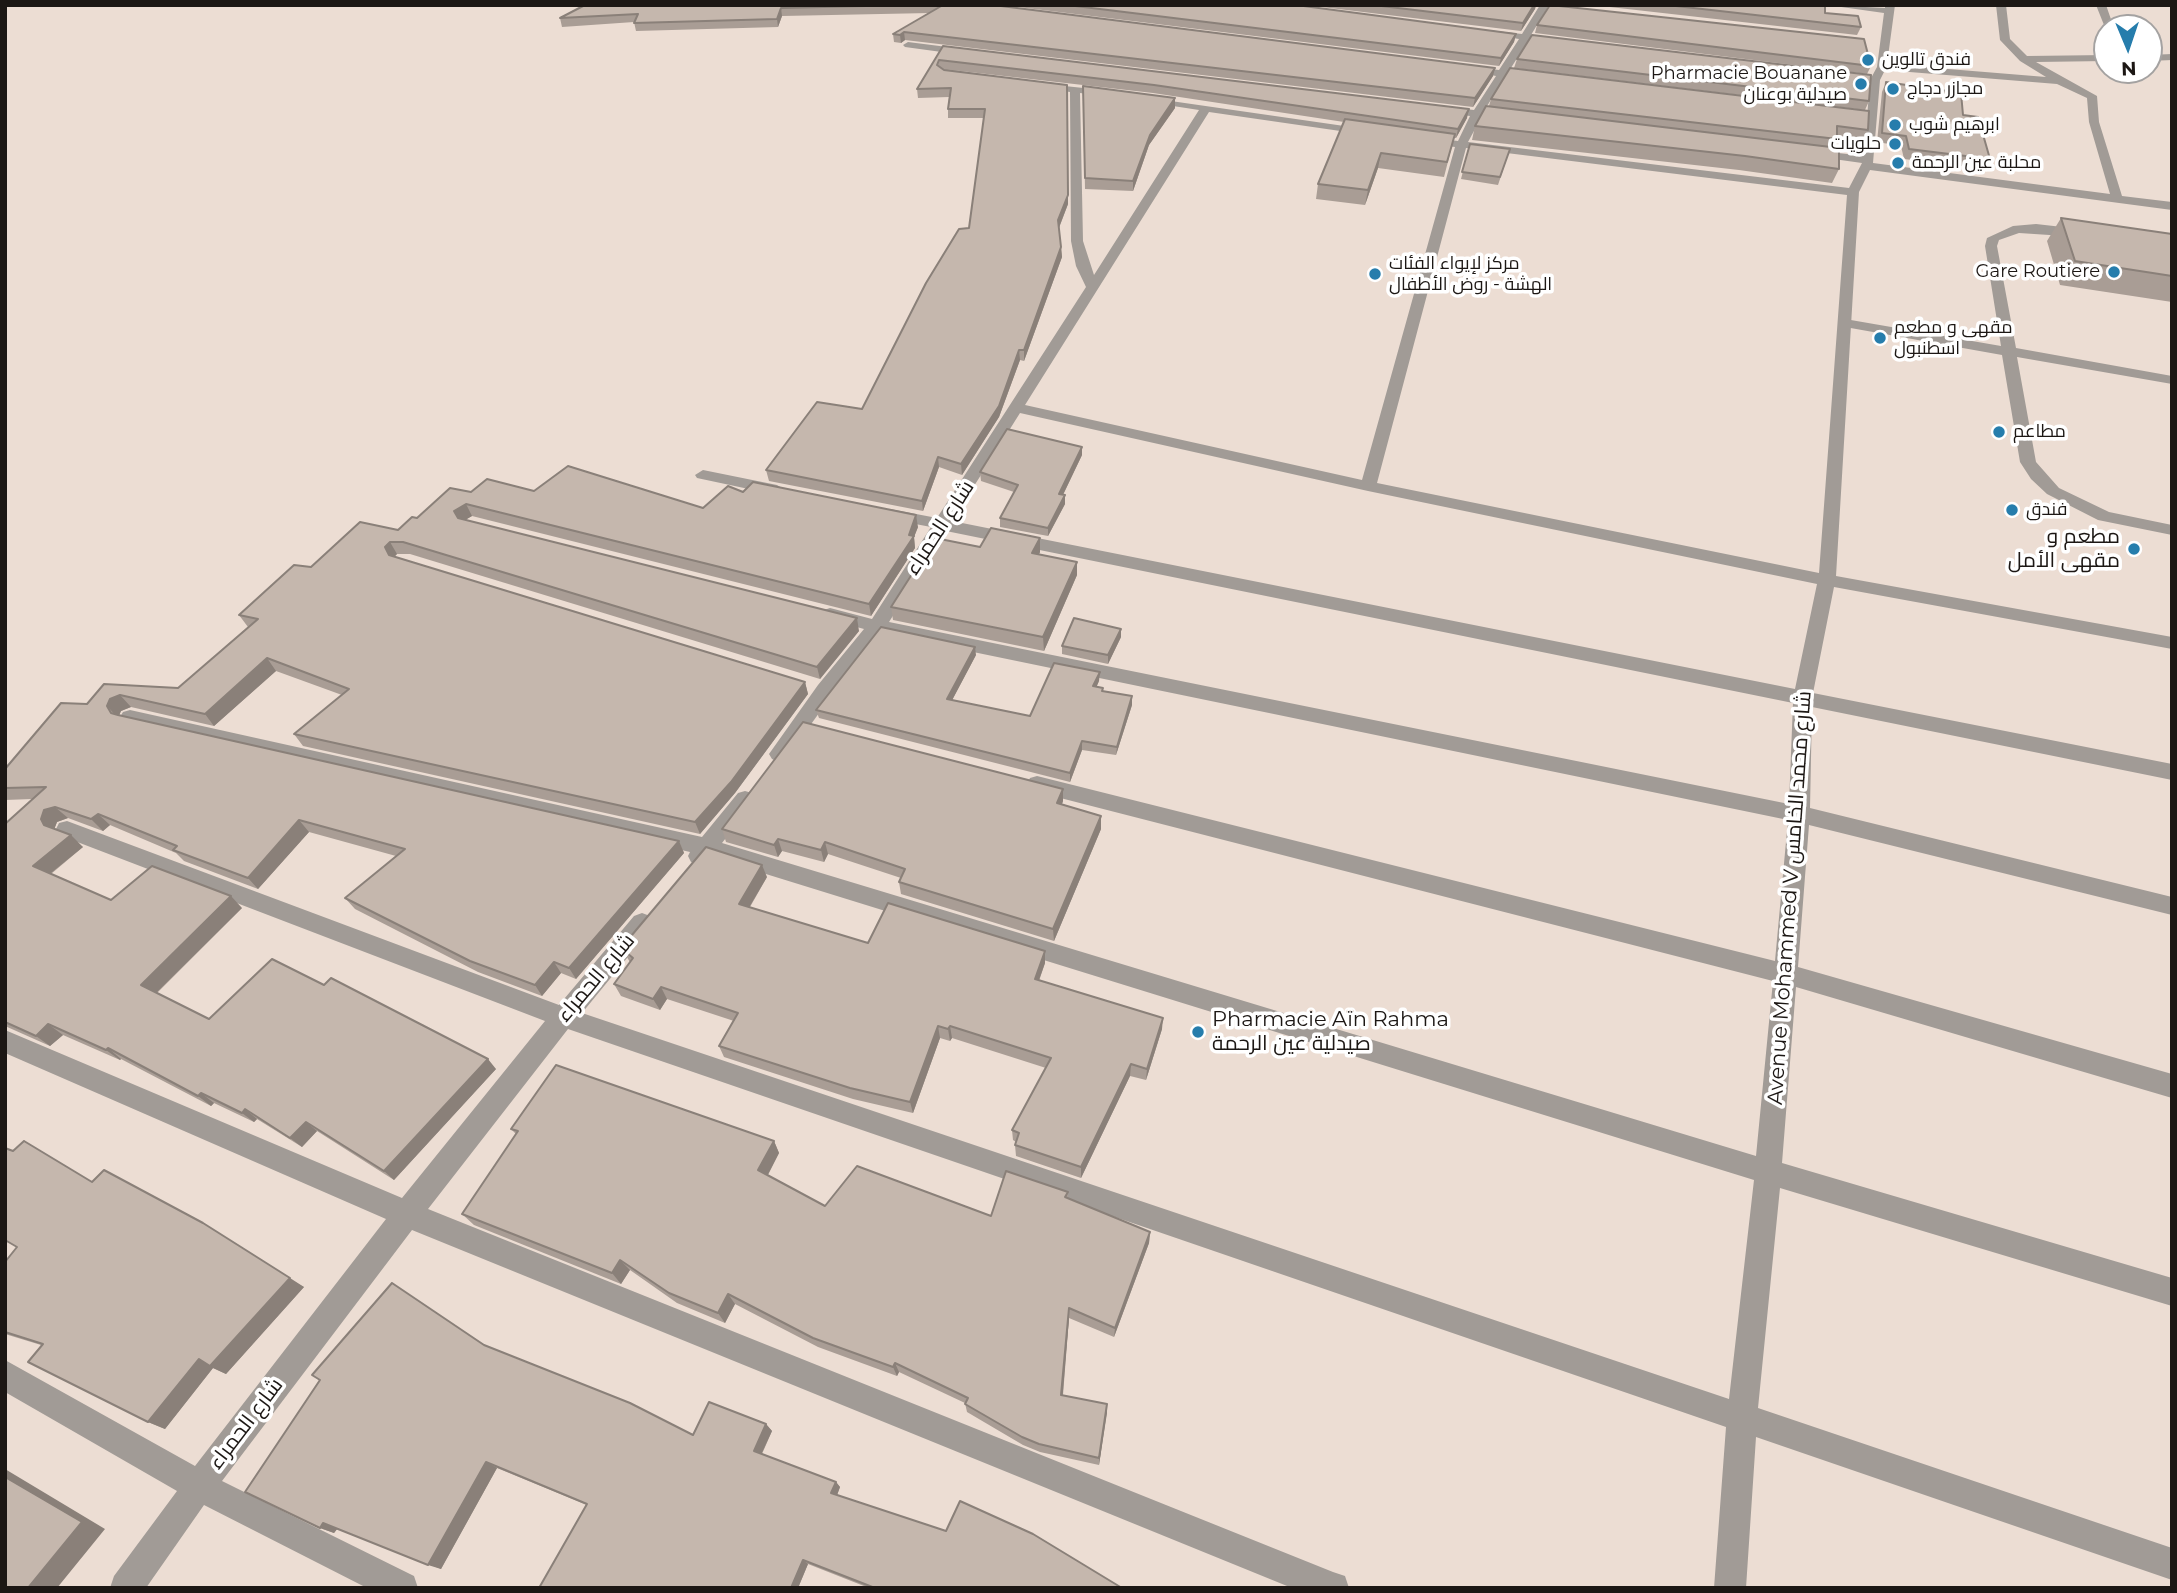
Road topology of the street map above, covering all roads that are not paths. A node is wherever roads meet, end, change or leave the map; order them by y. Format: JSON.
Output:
{"nodes":[{"id":1,"x":1539,"y":5,"type":"edge"},
{"id":2,"x":1831,"y":5,"type":"edge"},
{"id":3,"x":2001,"y":5,"type":"edge"},
{"id":4,"x":1550,"y":6,"type":"edge"},
{"id":5,"x":1890,"y":8,"type":"edge"},
{"id":6,"x":1472,"y":31,"type":"edge"},
{"id":7,"x":1527,"y":38,"type":"junction"},
{"id":8,"x":1567,"y":42,"type":"edge"},
{"id":9,"x":908,"y":45,"type":"edge"},
{"id":10,"x":978,"y":53,"type":"edge"},
{"id":11,"x":2093,"y":58,"type":"edge"},
{"id":12,"x":2024,"y":59,"type":"junction"},
{"id":13,"x":1449,"y":67,"type":"edge"},
{"id":14,"x":1504,"y":74,"type":"junction"},
{"id":15,"x":1873,"y":75,"type":"junction"},
{"id":16,"x":1545,"y":79,"type":"edge"},
{"id":17,"x":2059,"y":81,"type":"junction"},
{"id":18,"x":1023,"y":83,"type":"edge"},
{"id":19,"x":1075,"y":90,"type":"junction"},
{"id":20,"x":1127,"y":96,"type":"edge"},
{"id":21,"x":1140,"y":98,"type":"edge"},
{"id":22,"x":1421,"y":107,"type":"edge"},
{"id":23,"x":1206,"y":108,"type":"junction"},
{"id":24,"x":1477,"y":114,"type":"junction"},
{"id":25,"x":1518,"y":119,"type":"edge"},
{"id":26,"x":1380,"y":133,"type":"edge"},
{"id":27,"x":1407,"y":137,"type":"edge"},
{"id":28,"x":1461,"y":145,"type":"junction"},
{"id":29,"x":1802,"y":152,"type":"edge"},
{"id":30,"x":1868,"y":163,"type":"junction"},
{"id":31,"x":1853,"y":192,"type":"junction"},
{"id":32,"x":2117,"y":198,"type":"junction"},
{"id":33,"x":2172,"y":205,"type":"edge"},
{"id":34,"x":2096,"y":236,"type":"edge"},
{"id":35,"x":1092,"y":286,"type":"junction"},
{"id":36,"x":1845,"y":323,"type":"junction"},
{"id":37,"x":2009,"y":351,"type":"junction"},
{"id":38,"x":2172,"y":380,"type":"edge"},
{"id":39,"x":1018,"y":408,"type":"junction"},
{"id":40,"x":704,"y":475,"type":"dead end"},
{"id":41,"x":1368,"y":486,"type":"junction"},
{"id":42,"x":796,"y":494,"type":"edge"},
{"id":43,"x":876,"y":511,"type":"edge"},
{"id":44,"x":943,"y":525,"type":"junction"},
{"id":45,"x":2172,"y":530,"type":"edge"},
{"id":46,"x":1827,"y":580,"type":"junction"},
{"id":47,"x":809,"y":609,"type":"edge"},
{"id":48,"x":877,"y":626,"type":"junction"},
{"id":49,"x":2172,"y":643,"type":"edge"},
{"id":50,"x":1803,"y":696,"type":"junction"},
{"id":51,"x":130,"y":717,"type":"edge"},
{"id":52,"x":802,"y":724,"type":"junction"},
{"id":53,"x":828,"y":731,"type":"edge"},
{"id":54,"x":2172,"y":772,"type":"edge"},
{"id":55,"x":1017,"y":779,"type":"edge"},
{"id":56,"x":1799,"y":814,"type":"junction"},
{"id":57,"x":67,"y":829,"type":"edge"},
{"id":58,"x":707,"y":847,"type":"junction"},
{"id":59,"x":689,"y":868,"type":"edge"},
{"id":60,"x":2172,"y":906,"type":"edge"},
{"id":61,"x":653,"y":911,"type":"edge"},
{"id":62,"x":1786,"y":974,"type":"junction"},
{"id":63,"x":563,"y":1017,"type":"junction"},
{"id":64,"x":5,"y":1041,"type":"edge"},
{"id":65,"x":2172,"y":1086,"type":"edge"},
{"id":66,"x":1768,"y":1172,"type":"junction"},
{"id":67,"x":407,"y":1214,"type":"junction"},
{"id":68,"x":2172,"y":1292,"type":"edge"},
{"id":69,"x":5,"y":1375,"type":"edge"},
{"id":70,"x":1742,"y":1419,"type":"junction"},
{"id":71,"x":199,"y":1486,"type":"junction"},
{"id":72,"x":2172,"y":1564,"type":"edge"},
{"id":73,"x":126,"y":1588,"type":"edge"},
{"id":74,"x":402,"y":1588,"type":"edge"},
{"id":75,"x":1333,"y":1588,"type":"edge"},
{"id":76,"x":1730,"y":1588,"type":"edge"}],
"edges":[{"from":1,"to":4,"type":"street"},
{"from":2,"to":5,"type":"street"},
{"from":3,"to":12,"type":"street"},
{"from":4,"to":7,"type":"street"},
{"from":5,"to":15,"type":"street","name":"Avenue Mohammed V شارع محمد الخامس"},
{"from":6,"to":7,"type":"street"},
{"from":7,"to":8,"type":"street"},
{"from":7,"to":14,"type":"street"},
{"from":9,"to":10,"type":"street"},
{"from":11,"to":12,"type":"street"},
{"from":12,"to":17,"type":"street"},
{"from":13,"to":14,"type":"street"},
{"from":14,"to":16,"type":"street"},
{"from":14,"to":24,"type":"street"},
{"from":15,"to":17,"type":"street"},
{"from":15,"to":30,"type":"street","name":"Avenue Mohammed V شارع محمد الخامس"},
{"from":17,"to":32,"type":"street"},
{"from":18,"to":19,"type":"street"},
{"from":19,"to":20,"type":"street"},
{"from":19,"to":35,"type":"street"},
{"from":21,"to":23,"type":"street"},
{"from":22,"to":24,"type":"street"},
{"from":23,"to":26,"type":"street"},
{"from":23,"to":35,"type":"street","name":"شارع الحمراء"},
{"from":24,"to":25,"type":"street"},
{"from":24,"to":28,"type":"street"},
{"from":27,"to":28,"type":"street"},
{"from":28,"to":31,"type":"street"},
{"from":28,"to":41,"type":"street"},
{"from":29,"to":30,"type":"street"},
{"from":30,"to":31,"type":"street","name":"Avenue Mohammed V شارع محمد الخامس"},
{"from":30,"to":32,"type":"street"},
{"from":31,"to":36,"type":"street","name":"Avenue Mohammed V شارع محمد الخامس"},
{"from":32,"to":33,"type":"street"},
{"from":34,"to":37,"type":"street"},
{"from":35,"to":39,"type":"street","name":"شارع الحمراء"},
{"from":36,"to":37,"type":"street"},
{"from":36,"to":46,"type":"street","name":"Avenue Mohammed V شارع محمد الخامس"},
{"from":37,"to":38,"type":"street"},
{"from":37,"to":45,"type":"street"},
{"from":39,"to":41,"type":"street"},
{"from":39,"to":44,"type":"street","name":"شارع الحمراء"},
{"from":40,"to":42,"type":"street"},
{"from":41,"to":46,"type":"street"},
{"from":43,"to":44,"type":"street"},
{"from":44,"to":48,"type":"street","name":"شارع الحمراء"},
{"from":44,"to":50,"type":"street"},
{"from":46,"to":49,"type":"street"},
{"from":46,"to":50,"type":"street","name":"Avenue Mohammed V شارع محمد الخامس"},
{"from":47,"to":48,"type":"street"},
{"from":48,"to":52,"type":"street","name":"شارع الحمراء"},
{"from":48,"to":56,"type":"street"},
{"from":50,"to":54,"type":"street"},
{"from":50,"to":56,"type":"street","name":"Avenue Mohammed V شارع محمد الخامس"},
{"from":51,"to":58,"type":"street"},
{"from":52,"to":53,"type":"street"},
{"from":52,"to":58,"type":"street","name":"شارع الحمراء"},
{"from":55,"to":62,"type":"street"},
{"from":56,"to":60,"type":"street"},
{"from":56,"to":62,"type":"street","name":"Avenue Mohammed V شارع محمد الخامس"},
{"from":57,"to":63,"type":"street"},
{"from":58,"to":59,"type":"street","name":"شارع الحمراء"},
{"from":58,"to":66,"type":"street"},
{"from":61,"to":63,"type":"street","name":"شارع الحمراء"},
{"from":62,"to":65,"type":"street"},
{"from":62,"to":66,"type":"street","name":"Avenue Mohammed V شارع محمد الخامس"},
{"from":63,"to":67,"type":"street","name":"شارع الحمراء"},
{"from":63,"to":70,"type":"street"},
{"from":64,"to":67,"type":"street"},
{"from":66,"to":68,"type":"street"},
{"from":66,"to":70,"type":"street","name":"Avenue Mohammed V شارع محمد الخامس"},
{"from":67,"to":71,"type":"street","name":"شارع الحمراء"},
{"from":67,"to":75,"type":"street"},
{"from":69,"to":71,"type":"street"},
{"from":70,"to":72,"type":"street"},
{"from":70,"to":76,"type":"street","name":"Avenue Mohammed V شارع محمد الخامس"},
{"from":71,"to":73,"type":"street","name":"شارع الحمراء"},
{"from":71,"to":74,"type":"street"}]}
